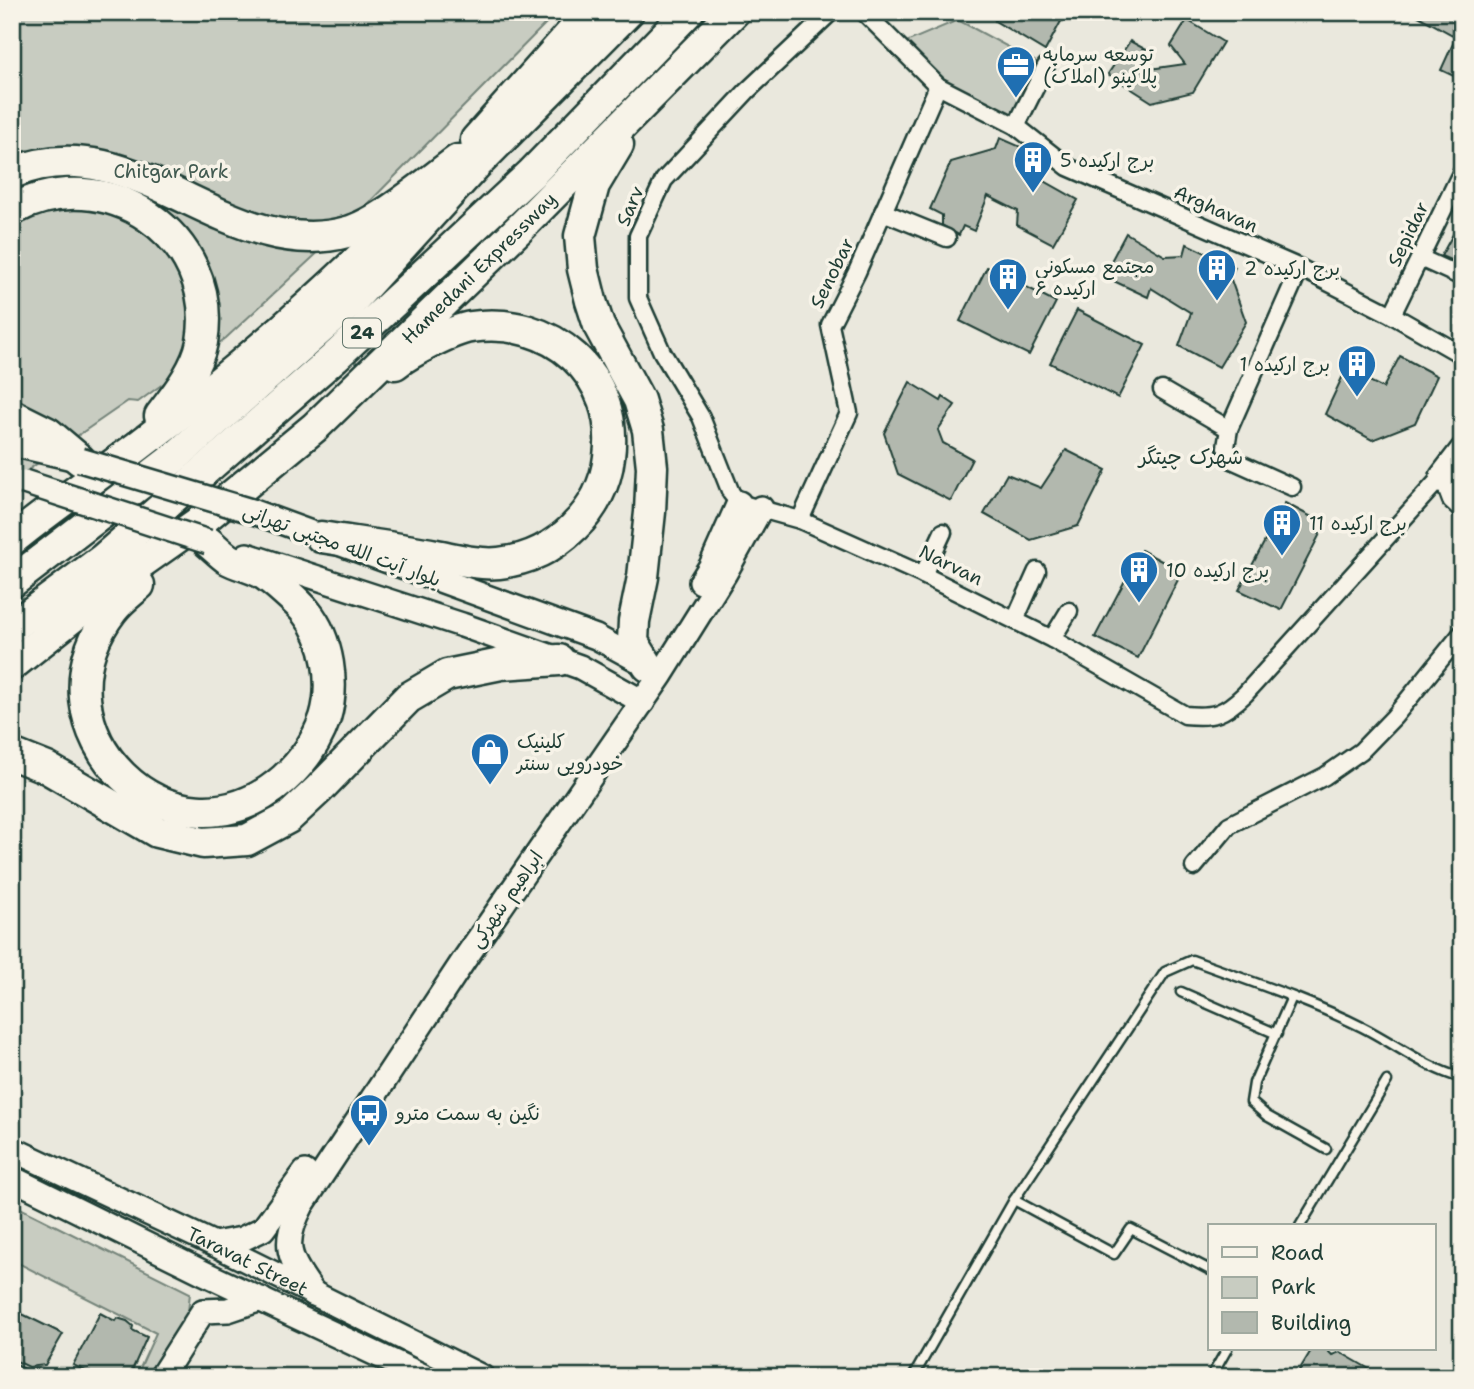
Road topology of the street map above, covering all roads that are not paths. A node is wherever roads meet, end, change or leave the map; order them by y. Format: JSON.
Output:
{"nodes":[{"id":1,"x":590,"y":12,"type":"edge"},
{"id":2,"x":628,"y":12,"type":"edge"},
{"id":3,"x":688,"y":12,"type":"edge"},
{"id":4,"x":734,"y":12,"type":"edge"},
{"id":5,"x":831,"y":12,"type":"edge"},
{"id":6,"x":864,"y":12,"type":"edge"},
{"id":7,"x":1045,"y":66,"type":"dead end"},
{"id":8,"x":672,"y":75,"type":"junction"},
{"id":9,"x":938,"y":86,"type":"junction"},
{"id":10,"x":1016,"y":126,"type":"junction"},
{"id":11,"x":458,"y":160,"type":"junction"},
{"id":12,"x":1462,"y":171,"type":"edge"},
{"id":13,"x":12,"y":173,"type":"edge"},
{"id":14,"x":12,"y":210,"type":"edge"},
{"id":15,"x":883,"y":212,"type":"junction"},
{"id":16,"x":947,"y":238,"type":"dead end"},
{"id":17,"x":1420,"y":258,"type":"junction"},
{"id":18,"x":1300,"y":268,"type":"junction"},
{"id":19,"x":1462,"y":277,"type":"edge"},
{"id":20,"x":1392,"y":315,"type":"junction"},
{"id":21,"x":1462,"y":355,"type":"edge"},
{"id":22,"x":1162,"y":390,"type":"dead end"},
{"id":23,"x":12,"y":415,"type":"edge"},
{"id":24,"x":314,"y":427,"type":"junction"},
{"id":25,"x":1229,"y":429,"type":"junction"},
{"id":26,"x":12,"y":444,"type":"edge"},
{"id":27,"x":138,"y":447,"type":"junction"},
{"id":28,"x":1462,"y":450,"type":"edge"},
{"id":29,"x":80,"y":460,"type":"junction"},
{"id":30,"x":1443,"y":476,"type":"junction"},
{"id":31,"x":18,"y":481,"type":"edge"},
{"id":32,"x":1292,"y":487,"type":"dead end"},
{"id":33,"x":750,"y":506,"type":"junction"},
{"id":34,"x":1462,"y":510,"type":"edge"},
{"id":35,"x":800,"y":520,"type":"junction"},
{"id":36,"x":207,"y":529,"type":"junction"},
{"id":37,"x":943,"y":532,"type":"dead end"},
{"id":38,"x":321,"y":537,"type":"junction"},
{"id":39,"x":12,"y":540,"type":"edge"},
{"id":40,"x":1037,"y":571,"type":"dead end"},
{"id":41,"x":923,"y":575,"type":"junction"},
{"id":42,"x":12,"y":582,"type":"edge"},
{"id":43,"x":1069,"y":611,"type":"dead end"},
{"id":44,"x":1015,"y":620,"type":"junction"},
{"id":45,"x":12,"y":627,"type":"edge"},
{"id":46,"x":1462,"y":633,"type":"edge"},
{"id":47,"x":1052,"y":639,"type":"junction"},
{"id":48,"x":621,"y":651,"type":"junction"},
{"id":49,"x":559,"y":660,"type":"junction"},
{"id":50,"x":12,"y":665,"type":"edge"},
{"id":51,"x":654,"y":670,"type":"junction"},
{"id":52,"x":603,"y":679,"type":"junction"},
{"id":53,"x":636,"y":698,"type":"junction"},
{"id":54,"x":12,"y":754,"type":"edge"},
{"id":55,"x":1194,"y":867,"type":"dead end"},
{"id":56,"x":1181,"y":992,"type":"dead end"},
{"id":57,"x":1292,"y":997,"type":"junction"},
{"id":58,"x":1277,"y":1034,"type":"junction"},
{"id":59,"x":1462,"y":1078,"type":"edge"},
{"id":60,"x":1387,"y":1082,"type":"dead end"},
{"id":61,"x":12,"y":1149,"type":"edge"},
{"id":62,"x":1326,"y":1149,"type":"dead end"},
{"id":63,"x":72,"y":1175,"type":"junction"},
{"id":64,"x":12,"y":1178,"type":"edge"},
{"id":65,"x":1014,"y":1200,"type":"junction"},
{"id":66,"x":60,"y":1201,"type":"junction"},
{"id":67,"x":1301,"y":1224,"type":"edge"},
{"id":68,"x":214,"y":1244,"type":"junction"},
{"id":69,"x":1208,"y":1269,"type":"edge"},
{"id":70,"x":314,"y":1294,"type":"junction"},
{"id":71,"x":261,"y":1299,"type":"junction"},
{"id":72,"x":413,"y":1341,"type":"junction"},
{"id":73,"x":1226,"y":1350,"type":"edge"},
{"id":74,"x":12,"y":1373,"type":"edge"},
{"id":75,"x":415,"y":1373,"type":"edge"},
{"id":76,"x":19,"y":1377,"type":"edge"},
{"id":77,"x":161,"y":1377,"type":"edge"},
{"id":78,"x":482,"y":1377,"type":"edge"},
{"id":79,"x":913,"y":1377,"type":"edge"},
{"id":80,"x":1211,"y":1377,"type":"edge"}],
"edges":[{"from":1,"to":11,"type":"highway"},
{"from":2,"to":42,"type":"highway","number":"24"},
{"from":3,"to":45,"type":"highway","name":"Hamedani Expressway","number":"24"},
{"from":4,"to":8,"type":"highway","name":"Hamedani Expressway"},
{"from":5,"to":33,"type":"street","name":"Sarv"},
{"from":6,"to":9,"type":"street","name":"Arghavan"},
{"from":7,"to":10,"type":"street"},
{"from":8,"to":24,"type":"highway","name":"Hamedani Expressway"},
{"from":8,"to":51,"type":"highway"},
{"from":9,"to":10,"type":"street","name":"Arghavan"},
{"from":9,"to":15,"type":"street","name":"Senobar"},
{"from":10,"to":18,"type":"street","name":"Arghavan"},
{"from":11,"to":13,"type":"highway"},
{"from":11,"to":27,"type":"highway"},
{"from":12,"to":17,"type":"street","name":"Sepidar"},
{"from":14,"to":27,"type":"highway"},
{"from":15,"to":16,"type":"street"},
{"from":15,"to":35,"type":"street","name":"Senobar"},
{"from":17,"to":19,"type":"street"},
{"from":17,"to":20,"type":"street","name":"Sepidar"},
{"from":18,"to":20,"type":"street","name":"Arghavan"},
{"from":18,"to":25,"type":"street"},
{"from":20,"to":21,"type":"street","name":"Arghavan"},
{"from":22,"to":25,"type":"street"},
{"from":23,"to":29,"type":"highway"},
{"from":24,"to":36,"type":"highway","name":"Hamedani Expressway"},
{"from":24,"to":38,"type":"highway"},
{"from":25,"to":32,"type":"street"},
{"from":26,"to":29,"type":"main road","name":"بلوار آیت الله مجتبی تهرانی"},
{"from":27,"to":39,"type":"highway"},
{"from":28,"to":30,"type":"main road"},
{"from":29,"to":38,"type":"main road","name":"بلوار آیت الله مجتبی تهرانی","bridge":true},
{"from":30,"to":34,"type":"street"},
{"from":30,"to":47,"type":"street","name":"Narvan"},
{"from":31,"to":36,"type":"main road","name":"بلوار آیت الله مجتبی تهرانی","bridge":true},
{"from":33,"to":35,"type":"street","name":"Narvan"},
{"from":33,"to":51,"type":"main road","name":"ابراهیم شهرکی"},
{"from":35,"to":41,"type":"street","name":"Narvan"},
{"from":36,"to":36,"type":"highway"},
{"from":36,"to":49,"type":"main road","name":"بلوار آیت الله مجتبی تهرانی"},
{"from":36,"to":50,"type":"highway","name":"Hamedani Expressway"},
{"from":37,"to":41,"type":"street"},
{"from":38,"to":48,"type":"main road","name":"بلوار آیت الله مجتبی تهرانی"},
{"from":40,"to":44,"type":"street"},
{"from":41,"to":44,"type":"street","name":"Narvan"},
{"from":43,"to":47,"type":"street"},
{"from":44,"to":47,"type":"street","name":"Narvan"},
{"from":46,"to":55,"type":"street"},
{"from":48,"to":51,"type":"main road","name":"بلوار آیت الله مجتبی تهرانی"},
{"from":48,"to":52,"type":"main road"},
{"from":49,"to":52,"type":"main road","name":"بلوار آیت الله مجتبی تهرانی"},
{"from":49,"to":54,"type":"highway"},
{"from":51,"to":53,"type":"main road","name":"ابراهیم شهرکی"},
{"from":52,"to":53,"type":"main road","name":"بلوار آیت الله مجتبی تهرانی"},
{"from":53,"to":68,"type":"main road","name":"ابراهیم شهرکی"},
{"from":53,"to":70,"type":"main road","name":"ابراهیم شهرکی"},
{"from":56,"to":58,"type":"lane"},
{"from":57,"to":58,"type":"lane"},
{"from":57,"to":59,"type":"lane"},
{"from":57,"to":65,"type":"lane"},
{"from":58,"to":62,"type":"lane"},
{"from":60,"to":67,"type":"lane"},
{"from":61,"to":63,"type":"main road","name":"Taravat Street"},
{"from":63,"to":66,"type":"main road"},
{"from":63,"to":68,"type":"main road","name":"Taravat Street"},
{"from":64,"to":66,"type":"main road","name":"Taravat Street"},
{"from":65,"to":69,"type":"lane"},
{"from":65,"to":79,"type":"lane"},
{"from":66,"to":71,"type":"main road","name":"Taravat Street"},
{"from":68,"to":70,"type":"main road","name":"Taravat Street"},
{"from":70,"to":72,"type":"main road","name":"Taravat Street"},
{"from":71,"to":75,"type":"main road","name":"Taravat Street"},
{"from":71,"to":77,"type":"main road"},
{"from":72,"to":75,"type":"main road"},
{"from":72,"to":78,"type":"main road","name":"Taravat Street"},
{"from":73,"to":80,"type":"lane"},
{"from":74,"to":76,"type":"street"}]}
